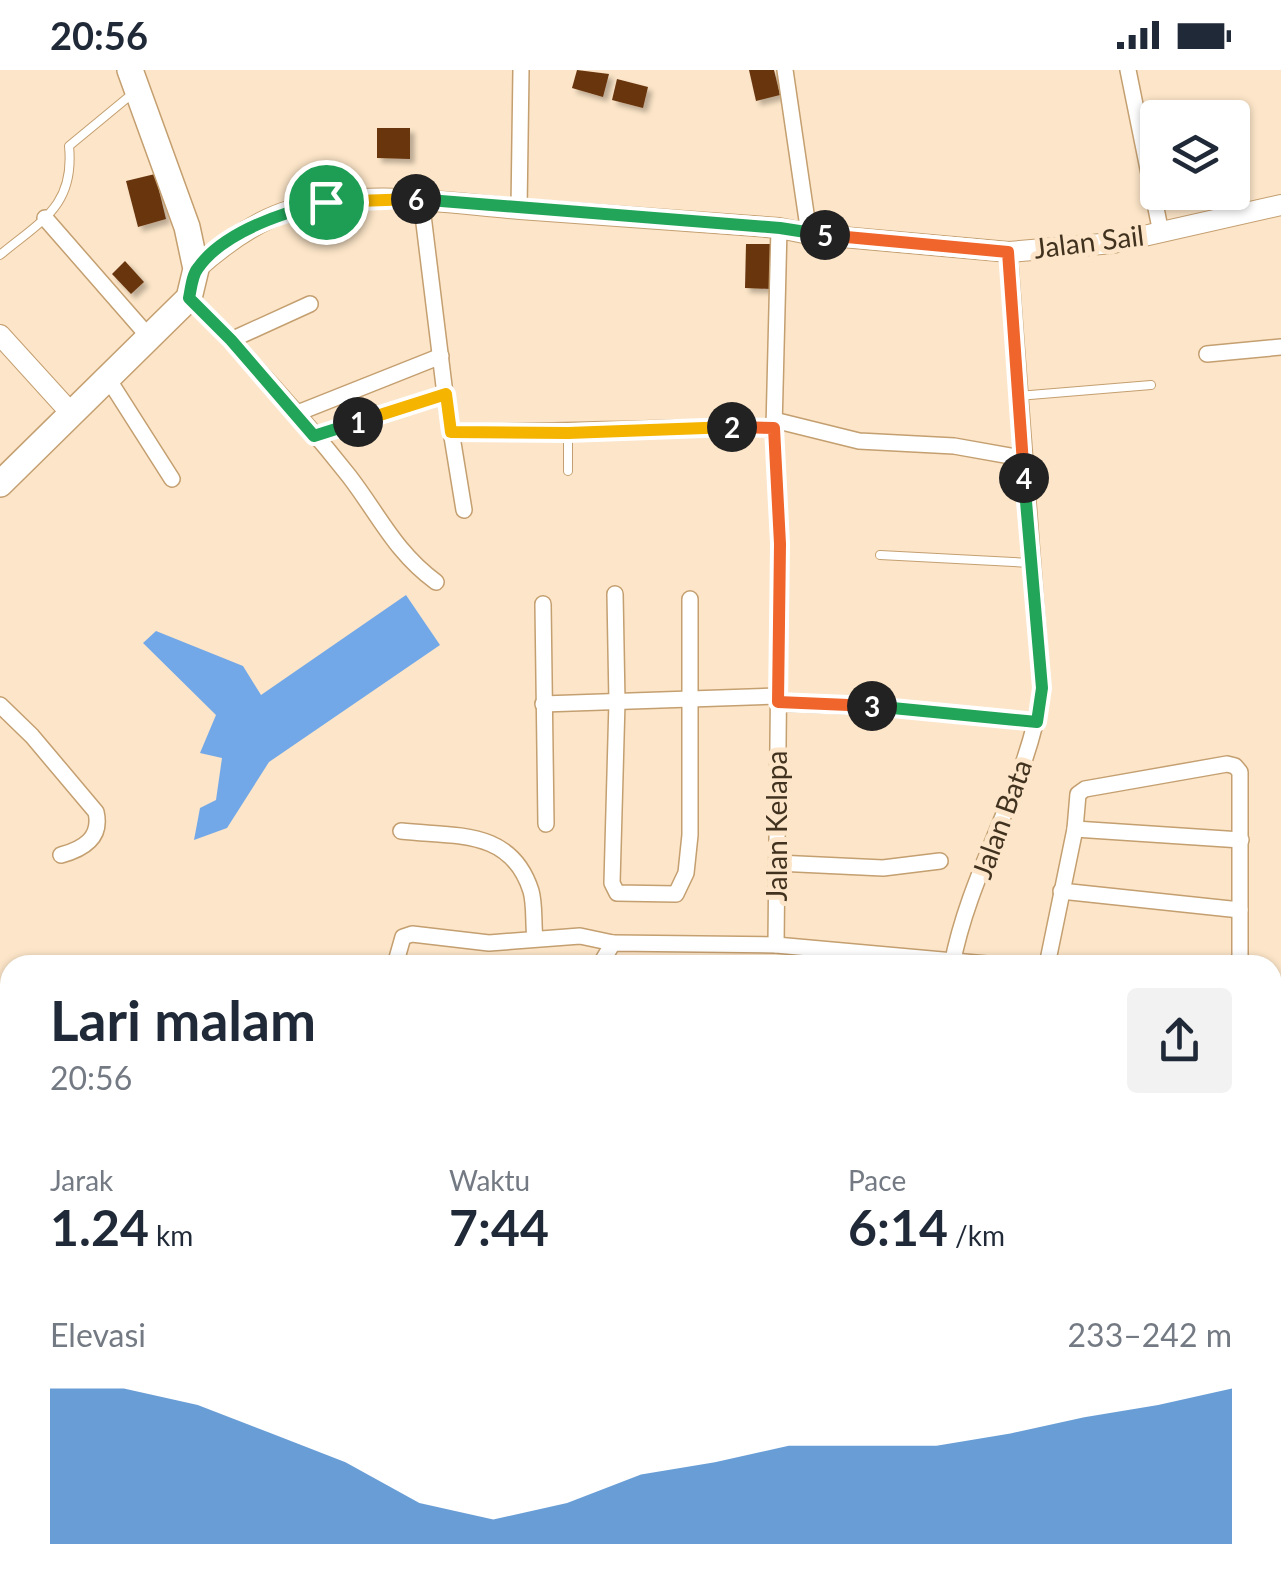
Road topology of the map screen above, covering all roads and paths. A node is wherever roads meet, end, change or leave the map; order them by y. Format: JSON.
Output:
{"nodes":[{"id":1,"x":521,"y":70,"type":"edge"},
{"id":2,"x":785,"y":70,"type":"edge"},
{"id":3,"x":1128,"y":70,"type":"edge"},
{"id":4,"x":134,"y":80,"type":"edge"},
{"id":5,"x":421,"y":199,"type":"junction"},
{"id":6,"x":1281,"y":205,"type":"edge"},
{"id":7,"x":519,"y":208,"type":"junction"},
{"id":8,"x":45,"y":218,"type":"junction"},
{"id":9,"x":780,"y":228,"type":"junction"},
{"id":10,"x":809,"y":234,"type":"junction"},
{"id":11,"x":1162,"y":234,"type":"junction"},
{"id":12,"x":1008,"y":252,"type":"junction"},
{"id":13,"x":0,"y":255,"type":"edge"},
{"id":14,"x":196,"y":270,"type":"junction"},
{"id":15,"x":189,"y":298,"type":"junction"},
{"id":16,"x":310,"y":304,"type":"dead end"},
{"id":17,"x":0,"y":335,"type":"edge"},
{"id":18,"x":149,"y":336,"type":"junction"},
{"id":19,"x":231,"y":340,"type":"junction"},
{"id":20,"x":1281,"y":347,"type":"edge"},
{"id":21,"x":1206,"y":354,"type":"dead end"},
{"id":22,"x":440,"y":356,"type":"junction"},
{"id":23,"x":106,"y":378,"type":"junction"},
{"id":24,"x":1151,"y":385,"type":"dead end"},
{"id":25,"x":446,"y":394,"type":"junction"},
{"id":26,"x":1018,"y":396,"type":"junction"},
{"id":27,"x":70,"y":412,"type":"junction"},
{"id":28,"x":295,"y":414,"type":"junction"},
{"id":29,"x":774,"y":424,"type":"junction"},
{"id":30,"x":451,"y":432,"type":"junction"},
{"id":31,"x":568,"y":433,"type":"junction"},
{"id":32,"x":314,"y":436,"type":"junction"},
{"id":33,"x":1022,"y":458,"type":"junction"},
{"id":34,"x":568,"y":471,"type":"dead end"},
{"id":35,"x":172,"y":479,"type":"dead end"},
{"id":36,"x":0,"y":484,"type":"edge"},
{"id":37,"x":464,"y":510,"type":"dead end"},
{"id":38,"x":880,"y":555,"type":"dead end"},
{"id":39,"x":1031,"y":562,"type":"junction"},
{"id":40,"x":436,"y":582,"type":"dead end"},
{"id":41,"x":615,"y":594,"type":"dead end"},
{"id":42,"x":690,"y":599,"type":"dead end"},
{"id":43,"x":542,"y":604,"type":"dead end"},
{"id":44,"x":778,"y":699,"type":"junction"},
{"id":45,"x":691,"y":700,"type":"junction"},
{"id":46,"x":617,"y":702,"type":"junction"},
{"id":47,"x":543,"y":704,"type":"junction"},
{"id":48,"x":0,"y":706,"type":"edge"},
{"id":49,"x":1037,"y":722,"type":"junction"},
{"id":50,"x":546,"y":824,"type":"dead end"},
{"id":51,"x":1075,"y":829,"type":"junction"},
{"id":52,"x":400,"y":832,"type":"dead end"},
{"id":53,"x":1241,"y":840,"type":"junction"},
{"id":54,"x":61,"y":854,"type":"dead end"},
{"id":55,"x":940,"y":861,"type":"dead end"},
{"id":56,"x":777,"y":863,"type":"junction"},
{"id":57,"x":1061,"y":891,"type":"junction"},
{"id":58,"x":1240,"y":910,"type":"junction"},
{"id":59,"x":535,"y":938,"type":"junction"},
{"id":60,"x":613,"y":943,"type":"junction"},
{"id":61,"x":776,"y":946,"type":"junction"},
{"id":62,"x":398,"y":955,"type":"edge"},
{"id":63,"x":606,"y":955,"type":"edge"},
{"id":64,"x":869,"y":955,"type":"edge"},
{"id":65,"x":955,"y":955,"type":"edge"},
{"id":66,"x":1049,"y":955,"type":"edge"},
{"id":67,"x":1240,"y":955,"type":"edge"}],
"edges":[{"from":1,"to":7,"type":"street"},
{"from":2,"to":10,"type":"street"},
{"from":3,"to":11,"type":"street"},
{"from":4,"to":8,"type":"lane"},
{"from":4,"to":14,"type":"main road"},
{"from":5,"to":7,"type":"street","name":"Jalan Sail"},
{"from":5,"to":14,"type":"street","name":"Jalan Sail"},
{"from":5,"to":22,"type":"street"},
{"from":6,"to":11,"type":"street","name":"Jalan Sail"},
{"from":7,"to":9,"type":"street","name":"Jalan Sail"},
{"from":8,"to":13,"type":"lane"},
{"from":8,"to":18,"type":"street"},
{"from":9,"to":10,"type":"street","name":"Jalan Sail"},
{"from":9,"to":29,"type":"street","name":"Jalan Kelapa"},
{"from":10,"to":12,"type":"street","name":"Jalan Sail"},
{"from":11,"to":12,"type":"street","name":"Jalan Sail"},
{"from":12,"to":26,"type":"street","name":"Jalan Bata"},
{"from":14,"to":15,"type":"main road"},
{"from":15,"to":18,"type":"main road"},
{"from":15,"to":19,"type":"street"},
{"from":16,"to":19,"type":"street"},
{"from":17,"to":27,"type":"street"},
{"from":18,"to":23,"type":"main road"},
{"from":19,"to":28,"type":"street"},
{"from":20,"to":21,"type":"street"},
{"from":22,"to":25,"type":"street"},
{"from":22,"to":28,"type":"street"},
{"from":23,"to":27,"type":"main road"},
{"from":23,"to":35,"type":"street"},
{"from":24,"to":26,"type":"lane"},
{"from":25,"to":30,"type":"street"},
{"from":25,"to":32,"type":"street"},
{"from":26,"to":33,"type":"street","name":"Jalan Bata"},
{"from":27,"to":36,"type":"main road"},
{"from":28,"to":32,"type":"street"},
{"from":29,"to":31,"type":"street"},
{"from":29,"to":33,"type":"street"},
{"from":29,"to":44,"type":"street","name":"Jalan Kelapa"},
{"from":30,"to":31,"type":"street"},
{"from":30,"to":37,"type":"street"},
{"from":31,"to":34,"type":"lane"},
{"from":32,"to":40,"type":"street"},
{"from":33,"to":39,"type":"street","name":"Jalan Bata"},
{"from":38,"to":39,"type":"lane"},
{"from":39,"to":49,"type":"street","name":"Jalan Bata"},
{"from":41,"to":46,"type":"street"},
{"from":42,"to":45,"type":"street"},
{"from":43,"to":47,"type":"street"},
{"from":44,"to":45,"type":"street"},
{"from":44,"to":49,"type":"street"},
{"from":44,"to":56,"type":"street","name":"Jalan Kelapa"},
{"from":45,"to":46,"type":"street"},
{"from":45,"to":46,"type":"street"},
{"from":46,"to":47,"type":"street"},
{"from":47,"to":50,"type":"street"},
{"from":48,"to":54,"type":"street"},
{"from":49,"to":65,"type":"street","name":"Jalan Bata"},
{"from":51,"to":53,"type":"street"},
{"from":51,"to":53,"type":"street"},
{"from":51,"to":57,"type":"street"},
{"from":52,"to":59,"type":"street"},
{"from":53,"to":58,"type":"street"},
{"from":55,"to":56,"type":"street"},
{"from":56,"to":61,"type":"street","name":"Jalan Kelapa"},
{"from":57,"to":58,"type":"street"},
{"from":57,"to":66,"type":"street"},
{"from":58,"to":67,"type":"street"},
{"from":59,"to":60,"type":"street"},
{"from":59,"to":62,"type":"street"},
{"from":60,"to":61,"type":"street"},
{"from":60,"to":63,"type":"street"},
{"from":61,"to":64,"type":"street"}]}
